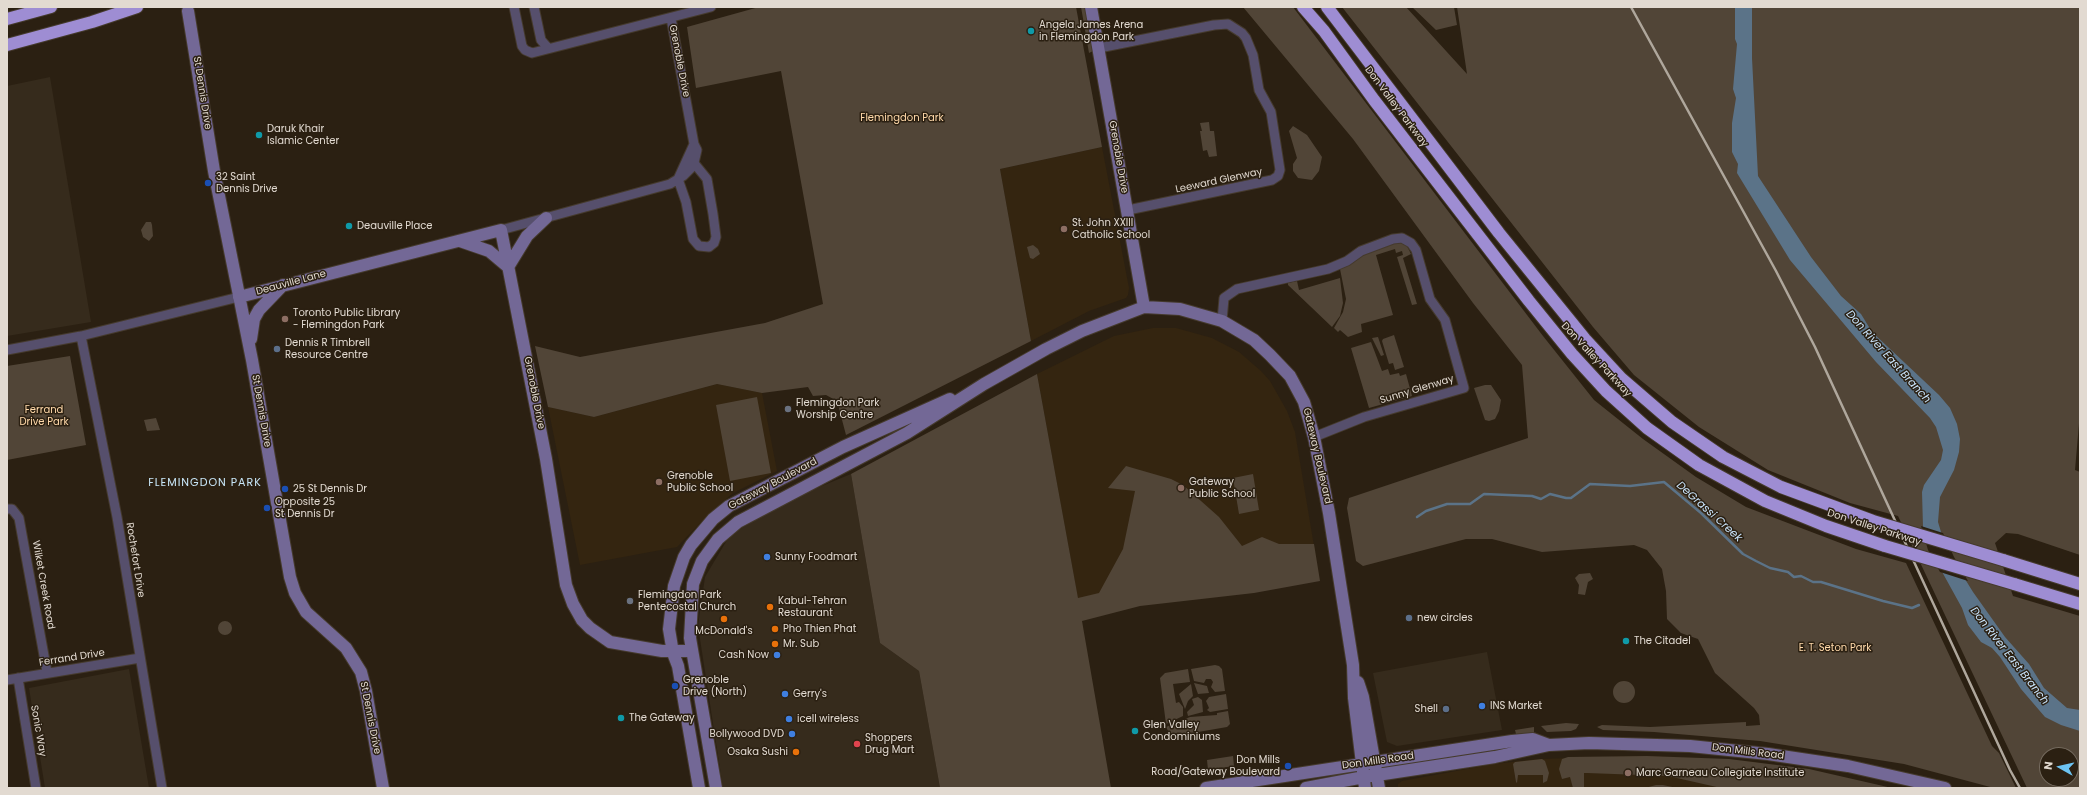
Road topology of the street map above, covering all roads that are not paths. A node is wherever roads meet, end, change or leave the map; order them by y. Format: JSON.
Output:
{"nodes":[{"id":1,"x":51,"y":7,"type":"edge"},
{"id":2,"x":137,"y":7,"type":"edge"},
{"id":3,"x":514,"y":7,"type":"edge"},
{"id":4,"x":534,"y":7,"type":"edge"},
{"id":5,"x":711,"y":7,"type":"edge"},
{"id":6,"x":1091,"y":7,"type":"edge"},
{"id":7,"x":1304,"y":7,"type":"edge"},
{"id":8,"x":1328,"y":7,"type":"edge"},
{"id":9,"x":188,"y":11,"type":"dead end"},
{"id":10,"x":671,"y":18,"type":"junction"},
{"id":11,"x":7,"y":19,"type":"edge"},
{"id":12,"x":7,"y":45,"type":"edge"},
{"id":13,"x":548,"y":48,"type":"junction"},
{"id":14,"x":1098,"y":48,"type":"junction"},
{"id":15,"x":694,"y":144,"type":"junction"},
{"id":16,"x":694,"y":163,"type":"junction"},
{"id":17,"x":678,"y":179,"type":"junction"},
{"id":18,"x":1128,"y":210,"type":"junction"},
{"id":19,"x":546,"y":218,"type":"junction"},
{"id":20,"x":501,"y":230,"type":"junction"},
{"id":21,"x":459,"y":241,"type":"junction"},
{"id":22,"x":508,"y":267,"type":"junction"},
{"id":23,"x":283,"y":284,"type":"junction"},
{"id":24,"x":239,"y":297,"type":"junction"},
{"id":25,"x":1144,"y":307,"type":"junction"},
{"id":26,"x":1222,"y":321,"type":"junction"},
{"id":27,"x":81,"y":336,"type":"junction"},
{"id":28,"x":7,"y":350,"type":"edge"},
{"id":29,"x":252,"y":360,"type":"junction"},
{"id":30,"x":984,"y":384,"type":"junction"},
{"id":31,"x":1314,"y":437,"type":"junction"},
{"id":32,"x":803,"y":468,"type":"junction"},
{"id":33,"x":812,"y":483,"type":"junction"},
{"id":34,"x":7,"y":509,"type":"edge"},
{"id":35,"x":2080,"y":584,"type":"edge"},
{"id":36,"x":2080,"y":604,"type":"edge"},
{"id":37,"x":691,"y":651,"type":"junction"},
{"id":38,"x":673,"y":652,"type":"junction"},
{"id":39,"x":140,"y":658,"type":"junction"},
{"id":40,"x":47,"y":672,"type":"junction"},
{"id":41,"x":18,"y":678,"type":"junction"},
{"id":42,"x":7,"y":680,"type":"edge"},
{"id":43,"x":1549,"y":744,"type":"junction"},
{"id":44,"x":1368,"y":763,"type":"junction"},
{"id":45,"x":1376,"y":775,"type":"junction"},
{"id":46,"x":1364,"y":782,"type":"edge"},
{"id":47,"x":36,"y":788,"type":"edge"},
{"id":48,"x":162,"y":788,"type":"edge"},
{"id":49,"x":383,"y":788,"type":"edge"},
{"id":50,"x":699,"y":788,"type":"edge"},
{"id":51,"x":716,"y":788,"type":"edge"},
{"id":52,"x":1206,"y":788,"type":"edge"},
{"id":53,"x":1306,"y":788,"type":"edge"},
{"id":54,"x":1379,"y":788,"type":"edge"},
{"id":55,"x":1945,"y":788,"type":"edge"}],
"edges":[{"from":1,"to":11,"type":"highway"},
{"from":2,"to":12,"type":"highway"},
{"from":3,"to":13,"type":"street"},
{"from":4,"to":13,"type":"street"},
{"from":5,"to":10,"type":"street","name":"Grenoble Drive"},
{"from":6,"to":14,"type":"street","name":"Grenoble Drive"},
{"from":7,"to":36,"type":"highway","name":"Don Valley Parkway","bridge":true},
{"from":8,"to":35,"type":"highway","name":"Don Valley Parkway","bridge":true},
{"from":9,"to":24,"type":"street","name":"St Dennis Drive"},
{"from":10,"to":13,"type":"street"},
{"from":10,"to":15,"type":"street","name":"Grenoble Drive"},
{"from":14,"to":18,"type":"street","name":"Grenoble Drive"},
{"from":14,"to":18,"type":"street","name":"Leeward Glenway"},
{"from":15,"to":16,"type":"street","name":"Grenoble Drive"},
{"from":15,"to":17,"type":"street"},
{"from":16,"to":17,"type":"street"},
{"from":16,"to":17,"type":"street"},
{"from":17,"to":19,"type":"street"},
{"from":18,"to":25,"type":"street","name":"Grenoble Drive"},
{"from":19,"to":20,"type":"street"},
{"from":19,"to":22,"type":"street"},
{"from":20,"to":21,"type":"street","name":"Deauville Lane"},
{"from":20,"to":22,"type":"street","name":"Grenoble Drive"},
{"from":21,"to":22,"type":"street"},
{"from":21,"to":23,"type":"street","name":"Deauville Lane"},
{"from":22,"to":38,"type":"street","name":"Grenoble Drive"},
{"from":23,"to":24,"type":"street","name":"Deauville Lane"},
{"from":23,"to":29,"type":"street"},
{"from":24,"to":27,"type":"street","name":"Deauville Lane"},
{"from":24,"to":29,"type":"street","name":"St Dennis Drive"},
{"from":25,"to":26,"type":"street","name":"Gateway Boulevard"},
{"from":25,"to":30,"type":"street","name":"Gateway Boulevard"},
{"from":26,"to":31,"type":"street","name":"Gateway Boulevard"},
{"from":26,"to":31,"type":"street","name":"Sunny Glenway"},
{"from":27,"to":28,"type":"street"},
{"from":27,"to":39,"type":"street","name":"Rochefort Drive"},
{"from":29,"to":49,"type":"street","name":"St Dennis Drive"},
{"from":30,"to":32,"type":"street","name":"Gateway Boulevard"},
{"from":30,"to":33,"type":"street","name":"Gateway Boulevard"},
{"from":31,"to":44,"type":"street","name":"Gateway Boulevard"},
{"from":32,"to":33,"type":"street"},
{"from":32,"to":38,"type":"street","name":"Gateway Boulevard"},
{"from":33,"to":37,"type":"street","name":"Gateway Boulevard"},
{"from":34,"to":40,"type":"street","name":"Wilket Creek Road"},
{"from":37,"to":38,"type":"street","name":"Grenoble Drive"},
{"from":37,"to":51,"type":"street","name":"Gateway Boulevard"},
{"from":38,"to":50,"type":"street","name":"Gateway Boulevard"},
{"from":39,"to":40,"type":"street","name":"Ferrand Drive"},
{"from":39,"to":48,"type":"street","name":"Rochefort Drive"},
{"from":40,"to":41,"type":"street","name":"Ferrand Drive"},
{"from":41,"to":42,"type":"street","name":"Ferrand Drive"},
{"from":41,"to":47,"type":"street","name":"Sonic Way"},
{"from":43,"to":44,"type":"street","name":"Don Mills Road"},
{"from":43,"to":45,"type":"street","name":"Don Mills Road"},
{"from":43,"to":55,"type":"street","name":"Don Mills Road"},
{"from":44,"to":45,"type":"street"},
{"from":44,"to":46,"type":"street"},
{"from":44,"to":52,"type":"street","name":"Don Mills Road"},
{"from":45,"to":46,"type":"street","name":"Don Mills Road"},
{"from":45,"to":54,"type":"street"},
{"from":46,"to":53,"type":"street","name":"Don Mills Road"}]}
